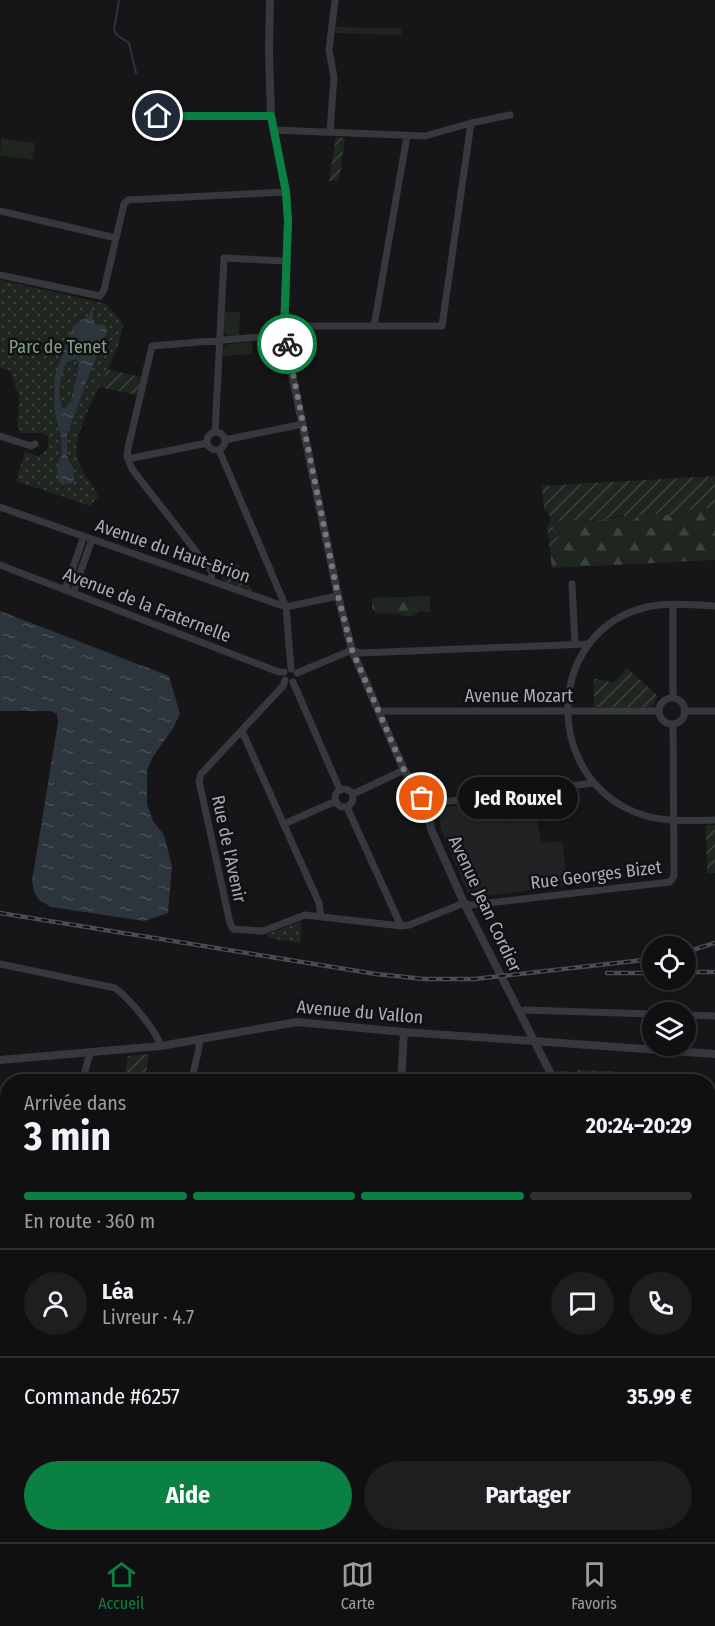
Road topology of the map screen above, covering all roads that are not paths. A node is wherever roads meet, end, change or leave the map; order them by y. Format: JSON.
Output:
{"nodes":[{"id":1,"x":270,"y":0,"type":"edge"},
{"id":2,"x":335,"y":0,"type":"edge"},
{"id":3,"x":510,"y":115,"type":"dead end"},
{"id":4,"x":137,"y":116,"type":"dead end"},
{"id":5,"x":271,"y":116,"type":"junction"},
{"id":6,"x":471,"y":123,"type":"junction"},
{"id":7,"x":273,"y":130,"type":"junction"},
{"id":8,"x":330,"y":132,"type":"junction"},
{"id":9,"x":407,"y":136,"type":"junction"},
{"id":10,"x":286,"y":192,"type":"junction"},
{"id":11,"x":0,"y":211,"type":"edge"},
{"id":12,"x":116,"y":238,"type":"junction"},
{"id":13,"x":285,"y":261,"type":"junction"},
{"id":14,"x":0,"y":275,"type":"edge"},
{"id":15,"x":374,"y":326,"type":"junction"},
{"id":16,"x":284,"y":331,"type":"junction"},
{"id":17,"x":220,"y":341,"type":"junction"},
{"id":18,"x":303,"y":424,"type":"junction"},
{"id":19,"x":215,"y":432,"type":"junction"},
{"id":20,"x":0,"y":436,"type":"edge"},
{"id":21,"x":225,"y":440,"type":"junction"},
{"id":22,"x":207,"y":443,"type":"junction"},
{"id":23,"x":35,"y":444,"type":"dead end"},
{"id":24,"x":219,"y":450,"type":"junction"},
{"id":25,"x":128,"y":459,"type":"junction"},
{"id":26,"x":0,"y":507,"type":"edge"},
{"id":27,"x":84,"y":536,"type":"junction"},
{"id":28,"x":92,"y":539,"type":"junction"},
{"id":29,"x":0,"y":565,"type":"edge"},
{"id":30,"x":211,"y":581,"type":"junction"},
{"id":31,"x":572,"y":584,"type":"dead end"},
{"id":32,"x":69,"y":591,"type":"junction"},
{"id":33,"x":338,"y":596,"type":"junction"},
{"id":34,"x":673,"y":605,"type":"junction"},
{"id":35,"x":715,"y":606,"type":"edge"},
{"id":36,"x":286,"y":607,"type":"junction"},
{"id":37,"x":575,"y":644,"type":"junction"},
{"id":38,"x":588,"y":644,"type":"junction"},
{"id":39,"x":352,"y":650,"type":"junction"},
{"id":40,"x":291,"y":671,"type":"junction"},
{"id":41,"x":289,"y":681,"type":"junction"},
{"id":42,"x":673,"y":698,"type":"junction"},
{"id":43,"x":380,"y":711,"type":"junction"},
{"id":44,"x":566,"y":711,"type":"junction"},
{"id":45,"x":659,"y":711,"type":"junction"},
{"id":46,"x":684,"y":711,"type":"junction"},
{"id":47,"x":715,"y":711,"type":"edge"},
{"id":48,"x":673,"y":724,"type":"junction"},
{"id":49,"x":242,"y":730,"type":"junction"},
{"id":50,"x":404,"y":770,"type":"junction"},
{"id":51,"x":594,"y":783,"type":"junction"},
{"id":52,"x":340,"y":790,"type":"junction"},
{"id":53,"x":353,"y":794,"type":"junction"},
{"id":54,"x":336,"y":801,"type":"junction"},
{"id":55,"x":426,"y":804,"type":"junction"},
{"id":56,"x":347,"y":807,"type":"junction"},
{"id":57,"x":715,"y":820,"type":"edge"},
{"id":58,"x":673,"y":821,"type":"junction"},
{"id":59,"x":284,"y":824,"type":"junction"},
{"id":60,"x":464,"y":903,"type":"junction"},
{"id":61,"x":321,"y":917,"type":"junction"},
{"id":62,"x":401,"y":926,"type":"junction"},
{"id":63,"x":0,"y":964,"type":"edge"},
{"id":64,"x":519,"y":1012,"type":"junction"},
{"id":65,"x":642,"y":1014,"type":"edge"},
{"id":66,"x":696,"y":1015,"type":"edge"},
{"id":67,"x":715,"y":1016,"type":"edge"},
{"id":68,"x":404,"y":1032,"type":"junction"},
{"id":69,"x":199,"y":1041,"type":"junction"},
{"id":70,"x":534,"y":1041,"type":"junction"},
{"id":71,"x":161,"y":1046,"type":"junction"},
{"id":72,"x":90,"y":1053,"type":"junction"},
{"id":73,"x":715,"y":1054,"type":"edge"},
{"id":74,"x":0,"y":1060,"type":"edge"},
{"id":75,"x":84,"y":1074,"type":"edge"},
{"id":76,"x":193,"y":1074,"type":"edge"},
{"id":77,"x":401,"y":1074,"type":"edge"},
{"id":78,"x":551,"y":1074,"type":"edge"}],
"edges":[{"from":1,"to":5,"type":"street","name":"Avenue Jean Cordier"},
{"from":2,"to":8,"type":"street"},
{"from":3,"to":6,"type":"street"},
{"from":4,"to":5,"type":"street"},
{"from":5,"to":7,"type":"street","name":"Avenue Jean Cordier"},
{"from":6,"to":9,"type":"street"},
{"from":6,"to":15,"type":"street"},
{"from":7,"to":8,"type":"street"},
{"from":7,"to":10,"type":"street","name":"Avenue Jean Cordier"},
{"from":8,"to":9,"type":"street"},
{"from":9,"to":15,"type":"street"},
{"from":10,"to":12,"type":"street"},
{"from":10,"to":13,"type":"street","name":"Avenue Jean Cordier"},
{"from":11,"to":12,"type":"street"},
{"from":12,"to":14,"type":"street"},
{"from":13,"to":16,"type":"street","name":"Avenue Jean Cordier"},
{"from":13,"to":17,"type":"street"},
{"from":15,"to":16,"type":"street"},
{"from":16,"to":17,"type":"street"},
{"from":16,"to":18,"type":"street","name":"Avenue Jean Cordier"},
{"from":17,"to":19,"type":"street"},
{"from":17,"to":25,"type":"street"},
{"from":18,"to":21,"type":"street"},
{"from":18,"to":33,"type":"street","name":"Avenue Jean Cordier"},
{"from":19,"to":21,"type":"street"},
{"from":19,"to":22,"type":"street"},
{"from":20,"to":23,"type":"street"},
{"from":21,"to":24,"type":"street"},
{"from":22,"to":24,"type":"street"},
{"from":22,"to":25,"type":"street"},
{"from":24,"to":36,"type":"street"},
{"from":25,"to":30,"type":"street"},
{"from":26,"to":27,"type":"street","name":"Avenue du Haut-Brion"},
{"from":27,"to":28,"type":"street","name":"Avenue du Haut-Brion"},
{"from":27,"to":32,"type":"street"},
{"from":28,"to":30,"type":"street","name":"Avenue du Haut-Brion"},
{"from":28,"to":32,"type":"street"},
{"from":29,"to":32,"type":"street","name":"Avenue de la Fraternelle"},
{"from":30,"to":36,"type":"street","name":"Avenue du Haut-Brion"},
{"from":31,"to":37,"type":"street"},
{"from":32,"to":40,"type":"street","name":"Avenue de la Fraternelle"},
{"from":33,"to":36,"type":"street"},
{"from":33,"to":39,"type":"street","name":"Avenue Jean Cordier"},
{"from":34,"to":35,"type":"street"},
{"from":34,"to":38,"type":"street"},
{"from":34,"to":42,"type":"street"},
{"from":36,"to":40,"type":"street"},
{"from":37,"to":38,"type":"street"},
{"from":37,"to":39,"type":"street"},
{"from":38,"to":44,"type":"street"},
{"from":39,"to":40,"type":"street"},
{"from":39,"to":43,"type":"street","name":"Avenue Jean Cordier"},
{"from":40,"to":41,"type":"street"},
{"from":40,"to":41,"type":"street","name":"Rue de l'Avenir"},
{"from":41,"to":49,"type":"street","name":"Rue de l'Avenir"},
{"from":41,"to":52,"type":"street"},
{"from":42,"to":45,"type":"street"},
{"from":42,"to":46,"type":"street"},
{"from":43,"to":44,"type":"street","name":"Avenue Mozart"},
{"from":43,"to":50,"type":"street","name":"Avenue Jean Cordier"},
{"from":44,"to":45,"type":"street","name":"Avenue Mozart"},
{"from":44,"to":51,"type":"street"},
{"from":45,"to":48,"type":"street"},
{"from":46,"to":47,"type":"street"},
{"from":46,"to":48,"type":"street"},
{"from":48,"to":58,"type":"street"},
{"from":49,"to":59,"type":"street"},
{"from":49,"to":61,"type":"street","name":"Rue de l'Avenir"},
{"from":50,"to":53,"type":"street"},
{"from":50,"to":55,"type":"street","name":"Avenue Jean Cordier"},
{"from":51,"to":55,"type":"street"},
{"from":51,"to":58,"type":"street"},
{"from":52,"to":53,"type":"street"},
{"from":52,"to":54,"type":"street"},
{"from":53,"to":56,"type":"street"},
{"from":54,"to":56,"type":"street"},
{"from":54,"to":59,"type":"street"},
{"from":55,"to":60,"type":"street","name":"Avenue Jean Cordier"},
{"from":56,"to":62,"type":"street"},
{"from":57,"to":58,"type":"street"},
{"from":58,"to":60,"type":"street","name":"Rue Georges Bizet"},
{"from":59,"to":61,"type":"street"},
{"from":60,"to":62,"type":"street"},
{"from":60,"to":64,"type":"street","name":"Avenue Jean Cordier"},
{"from":61,"to":62,"type":"street"},
{"from":63,"to":71,"type":"street"},
{"from":64,"to":65,"type":"street"},
{"from":64,"to":70,"type":"street","name":"Avenue Jean Cordier"},
{"from":66,"to":67,"type":"street"},
{"from":68,"to":69,"type":"street","name":"Avenue du Vallon"},
{"from":68,"to":70,"type":"street","name":"Avenue du Vallon"},
{"from":68,"to":77,"type":"street"},
{"from":69,"to":71,"type":"street","name":"Avenue du Vallon"},
{"from":69,"to":76,"type":"street"},
{"from":70,"to":73,"type":"street","name":"Avenue du Vallon"},
{"from":70,"to":78,"type":"street","name":"Avenue Jean Cordier"},
{"from":71,"to":72,"type":"street","name":"Avenue du Vallon"},
{"from":72,"to":74,"type":"street","name":"Avenue du Vallon"},
{"from":72,"to":75,"type":"street"}]}
